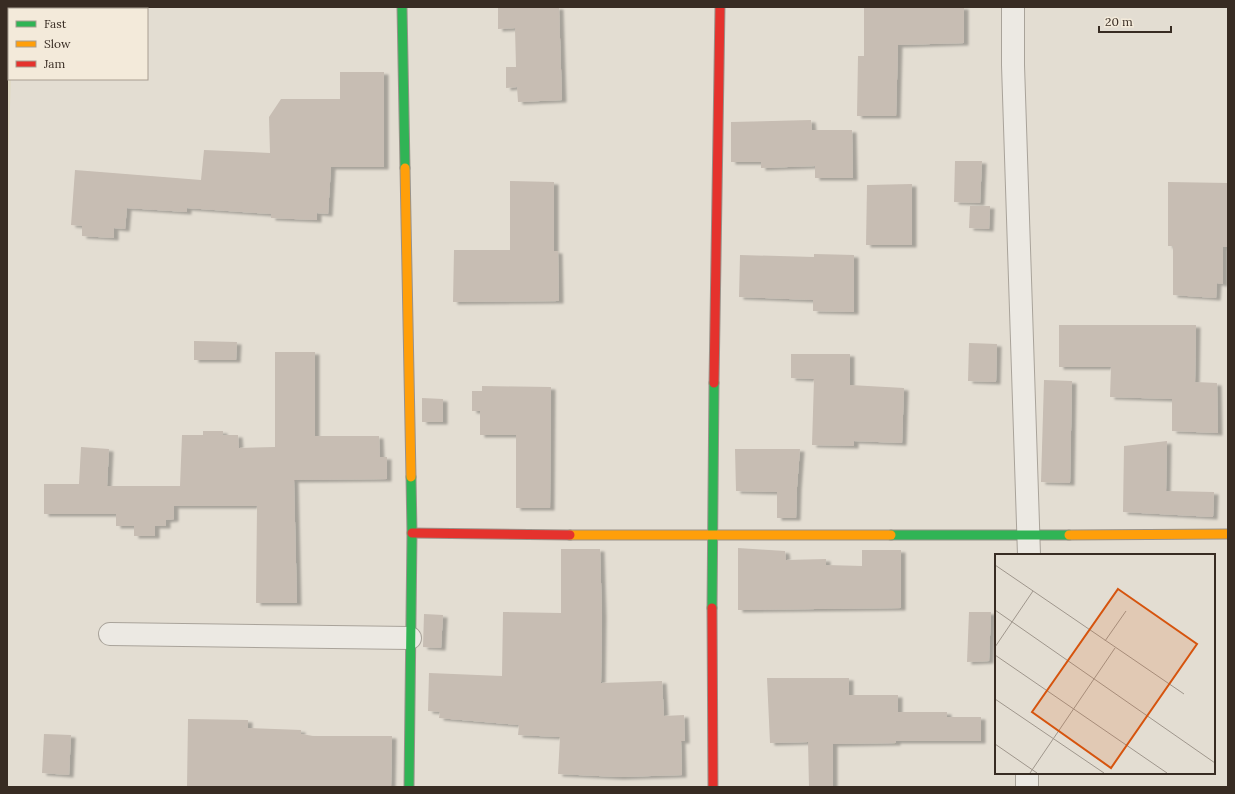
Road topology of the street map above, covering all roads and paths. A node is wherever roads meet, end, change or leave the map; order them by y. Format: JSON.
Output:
{"nodes":[{"id":1,"x":402,"y":7,"type":"edge"},
{"id":2,"x":720,"y":7,"type":"edge"},
{"id":3,"x":1013,"y":7,"type":"edge"},
{"id":4,"x":412,"y":533,"type":"junction"},
{"id":5,"x":1228,"y":534,"type":"edge"},
{"id":6,"x":711,"y":536,"type":"junction"},
{"id":7,"x":1029,"y":545,"type":"edge"},
{"id":8,"x":110,"y":634,"type":"dead end"},
{"id":9,"x":410,"y":638,"type":"junction"},
{"id":10,"x":1027,"y":774,"type":"edge"},
{"id":11,"x":409,"y":787,"type":"edge"},
{"id":12,"x":713,"y":787,"type":"edge"},
{"id":13,"x":1027,"y":787,"type":"edge"}],
"edges":[{"from":1,"to":4,"type":"street"},
{"from":2,"to":6,"type":"street"},
{"from":3,"to":7,"type":"street"},
{"from":4,"to":6,"type":"street"},
{"from":4,"to":9,"type":"street"},
{"from":5,"to":7,"type":"street"},
{"from":6,"to":7,"type":"street"},
{"from":6,"to":12,"type":"street"},
{"from":8,"to":9,"type":"street"},
{"from":9,"to":11,"type":"street"},
{"from":10,"to":13,"type":"street"}]}
